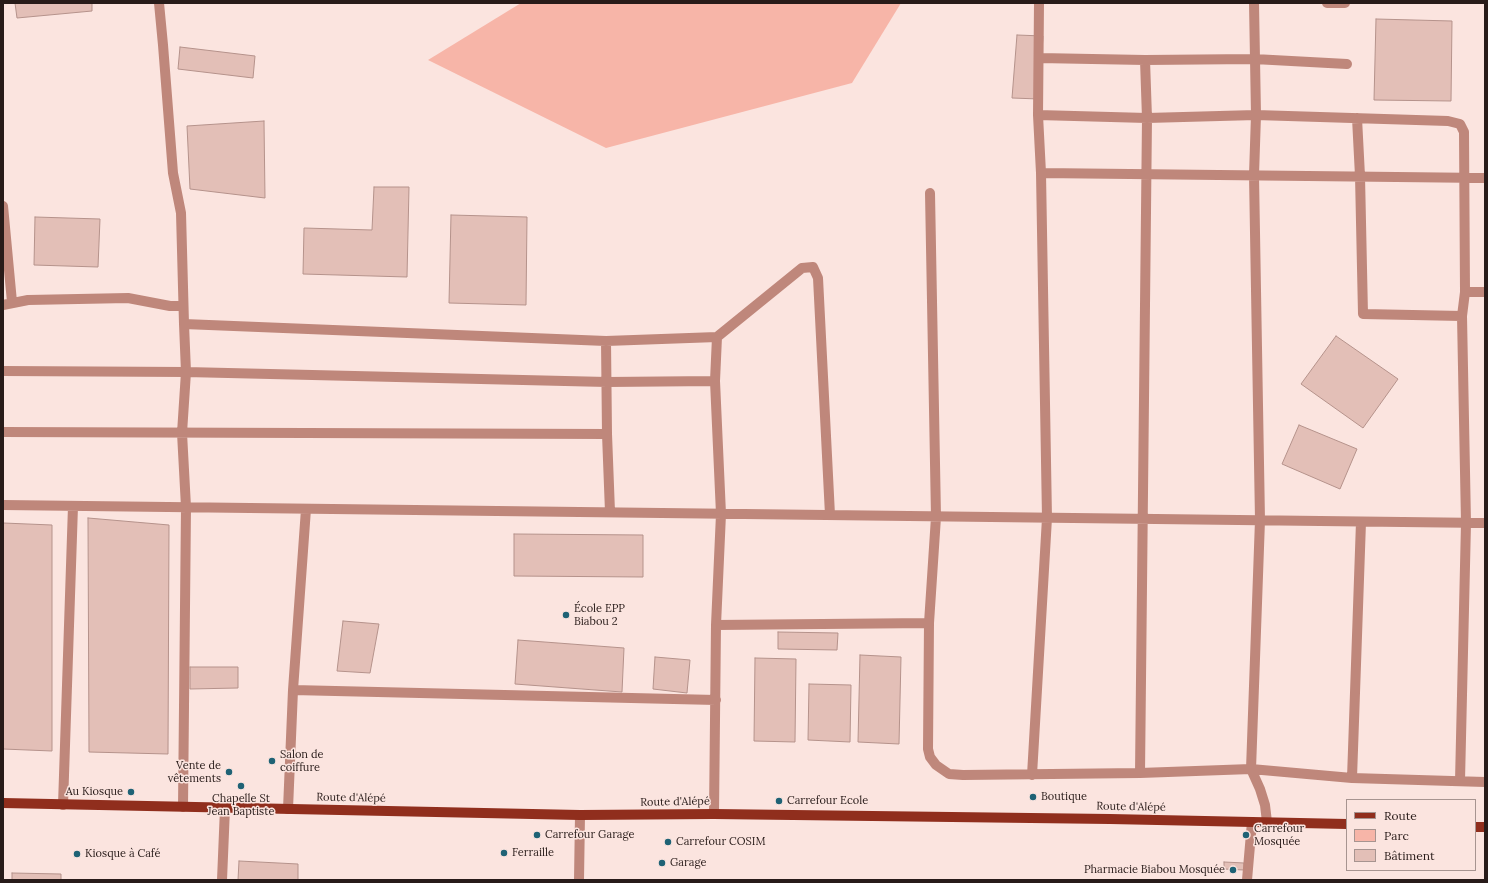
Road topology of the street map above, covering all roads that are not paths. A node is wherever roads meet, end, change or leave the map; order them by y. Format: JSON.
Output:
{"nodes":[{"id":1,"x":159,"y":3,"type":"edge"},
{"id":2,"x":1039,"y":3,"type":"edge"},
{"id":3,"x":1254,"y":3,"type":"edge"},
{"id":4,"x":1327,"y":3,"type":"edge"},
{"id":5,"x":1345,"y":4,"type":"edge"},
{"id":6,"x":1039,"y":58,"type":"junction"},
{"id":7,"x":1254,"y":59,"type":"junction"},
{"id":8,"x":1145,"y":60,"type":"junction"},
{"id":9,"x":1347,"y":64,"type":"dead end"},
{"id":10,"x":1038,"y":115,"type":"junction"},
{"id":11,"x":1256,"y":115,"type":"junction"},
{"id":12,"x":1147,"y":118,"type":"junction"},
{"id":13,"x":1357,"y":118,"type":"junction"},
{"id":14,"x":1041,"y":172,"type":"junction"},
{"id":15,"x":1146,"y":173,"type":"junction"},
{"id":16,"x":1254,"y":175,"type":"junction"},
{"id":17,"x":1360,"y":176,"type":"junction"},
{"id":18,"x":1464,"y":178,"type":"junction"},
{"id":19,"x":1485,"y":178,"type":"edge"},
{"id":20,"x":930,"y":193,"type":"dead end"},
{"id":21,"x":3,"y":206,"type":"edge"},
{"id":22,"x":1465,"y":292,"type":"junction"},
{"id":23,"x":1485,"y":292,"type":"edge"},
{"id":24,"x":8,"y":303,"type":"edge"},
{"id":25,"x":184,"y":306,"type":"junction"},
{"id":26,"x":1462,"y":316,"type":"junction"},
{"id":27,"x":184,"y":324,"type":"junction"},
{"id":28,"x":717,"y":337,"type":"junction"},
{"id":29,"x":606,"y":341,"type":"junction"},
{"id":30,"x":3,"y":371,"type":"edge"},
{"id":31,"x":186,"y":372,"type":"junction"},
{"id":32,"x":715,"y":381,"type":"junction"},
{"id":33,"x":607,"y":382,"type":"junction"},
{"id":34,"x":3,"y":432,"type":"edge"},
{"id":35,"x":182,"y":433,"type":"junction"},
{"id":36,"x":607,"y":434,"type":"junction"},
{"id":37,"x":3,"y":504,"type":"edge"},
{"id":38,"x":72,"y":506,"type":"junction"},
{"id":39,"x":186,"y":507,"type":"junction"},
{"id":40,"x":306,"y":509,"type":"junction"},
{"id":41,"x":610,"y":512,"type":"junction"},
{"id":42,"x":721,"y":514,"type":"junction"},
{"id":43,"x":830,"y":515,"type":"junction"},
{"id":44,"x":936,"y":516,"type":"junction"},
{"id":45,"x":1047,"y":518,"type":"junction"},
{"id":46,"x":1143,"y":519,"type":"junction"},
{"id":47,"x":1260,"y":520,"type":"junction"},
{"id":48,"x":1361,"y":522,"type":"junction"},
{"id":49,"x":1466,"y":523,"type":"junction"},
{"id":50,"x":1485,"y":523,"type":"edge"},
{"id":51,"x":929,"y":623,"type":"junction"},
{"id":52,"x":716,"y":625,"type":"junction"},
{"id":53,"x":292,"y":690,"type":"junction"},
{"id":54,"x":716,"y":700,"type":"junction"},
{"id":55,"x":1251,"y":769,"type":"junction"},
{"id":56,"x":1140,"y":773,"type":"junction"},
{"id":57,"x":1032,"y":775,"type":"junction"},
{"id":58,"x":1352,"y":778,"type":"junction"},
{"id":59,"x":1460,"y":781,"type":"junction"},
{"id":60,"x":1485,"y":782,"type":"edge"},
{"id":61,"x":3,"y":803,"type":"edge"},
{"id":62,"x":63,"y":805,"type":"junction"},
{"id":63,"x":183,"y":807,"type":"junction"},
{"id":64,"x":226,"y":808,"type":"junction"},
{"id":65,"x":288,"y":809,"type":"junction"},
{"id":66,"x":714,"y":814,"type":"junction"},
{"id":67,"x":580,"y":815,"type":"junction"},
{"id":68,"x":1252,"y":822,"type":"junction"},
{"id":69,"x":1266,"y":822,"type":"junction"},
{"id":70,"x":1346,"y":824,"type":"edge"},
{"id":71,"x":222,"y":880,"type":"edge"},
{"id":72,"x":580,"y":880,"type":"edge"},
{"id":73,"x":1247,"y":880,"type":"edge"}],
"edges":[{"from":1,"to":25,"type":"street"},
{"from":2,"to":6,"type":"street"},
{"from":3,"to":7,"type":"street"},
{"from":4,"to":5,"type":"street"},
{"from":6,"to":8,"type":"street"},
{"from":6,"to":10,"type":"street"},
{"from":7,"to":8,"type":"street"},
{"from":7,"to":9,"type":"street"},
{"from":7,"to":11,"type":"street"},
{"from":8,"to":12,"type":"street"},
{"from":10,"to":12,"type":"street"},
{"from":10,"to":14,"type":"street"},
{"from":11,"to":12,"type":"street"},
{"from":11,"to":13,"type":"street"},
{"from":11,"to":16,"type":"street"},
{"from":12,"to":15,"type":"street"},
{"from":13,"to":17,"type":"street"},
{"from":13,"to":18,"type":"street"},
{"from":14,"to":15,"type":"street"},
{"from":14,"to":45,"type":"street"},
{"from":15,"to":16,"type":"street"},
{"from":15,"to":46,"type":"street"},
{"from":16,"to":17,"type":"street"},
{"from":16,"to":47,"type":"street"},
{"from":17,"to":18,"type":"street"},
{"from":17,"to":26,"type":"street"},
{"from":18,"to":19,"type":"street"},
{"from":18,"to":22,"type":"street"},
{"from":20,"to":44,"type":"street"},
{"from":21,"to":24,"type":"street"},
{"from":22,"to":23,"type":"street"},
{"from":22,"to":26,"type":"street"},
{"from":24,"to":25,"type":"street"},
{"from":25,"to":27,"type":"street"},
{"from":26,"to":49,"type":"street"},
{"from":27,"to":29,"type":"street"},
{"from":27,"to":31,"type":"street"},
{"from":28,"to":29,"type":"street"},
{"from":28,"to":32,"type":"street"},
{"from":28,"to":43,"type":"street"},
{"from":29,"to":33,"type":"street"},
{"from":30,"to":31,"type":"street"},
{"from":31,"to":33,"type":"street"},
{"from":31,"to":35,"type":"street"},
{"from":32,"to":33,"type":"street"},
{"from":32,"to":42,"type":"street"},
{"from":33,"to":36,"type":"street"},
{"from":34,"to":35,"type":"street"},
{"from":35,"to":36,"type":"street"},
{"from":35,"to":39,"type":"street"},
{"from":36,"to":41,"type":"street"},
{"from":37,"to":38,"type":"street"},
{"from":38,"to":39,"type":"street"},
{"from":38,"to":62,"type":"street"},
{"from":39,"to":40,"type":"street"},
{"from":39,"to":63,"type":"street"},
{"from":40,"to":41,"type":"street"},
{"from":40,"to":53,"type":"street"},
{"from":41,"to":42,"type":"street"},
{"from":42,"to":43,"type":"street"},
{"from":42,"to":52,"type":"street"},
{"from":43,"to":44,"type":"street"},
{"from":44,"to":45,"type":"street"},
{"from":44,"to":51,"type":"street"},
{"from":45,"to":46,"type":"street"},
{"from":45,"to":57,"type":"street"},
{"from":46,"to":47,"type":"street"},
{"from":46,"to":56,"type":"street"},
{"from":47,"to":48,"type":"street"},
{"from":47,"to":55,"type":"street"},
{"from":48,"to":49,"type":"street"},
{"from":48,"to":58,"type":"street"},
{"from":49,"to":50,"type":"street"},
{"from":49,"to":59,"type":"street"},
{"from":51,"to":52,"type":"street"},
{"from":51,"to":57,"type":"street"},
{"from":52,"to":54,"type":"street"},
{"from":53,"to":54,"type":"street"},
{"from":53,"to":65,"type":"street"},
{"from":54,"to":66,"type":"street"},
{"from":55,"to":56,"type":"street"},
{"from":55,"to":58,"type":"street"},
{"from":55,"to":69,"type":"street"},
{"from":56,"to":57,"type":"street"},
{"from":58,"to":59,"type":"street"},
{"from":59,"to":60,"type":"street"},
{"from":61,"to":62,"type":"main road","name":"Route d'Alépé"},
{"from":62,"to":63,"type":"main road","name":"Route d'Alépé"},
{"from":63,"to":64,"type":"main road","name":"Route d'Alépé"},
{"from":64,"to":65,"type":"main road","name":"Route d'Alépé"},
{"from":64,"to":71,"type":"street"},
{"from":65,"to":67,"type":"main road","name":"Route d'Alépé"},
{"from":66,"to":67,"type":"main road","name":"Route d'Alépé"},
{"from":66,"to":68,"type":"main road","name":"Route d'Alépé"},
{"from":67,"to":72,"type":"street"},
{"from":68,"to":69,"type":"main road","name":"Route d'Alépé"},
{"from":68,"to":73,"type":"street"},
{"from":69,"to":70,"type":"main road","name":"Route d'Alépé"}]}
